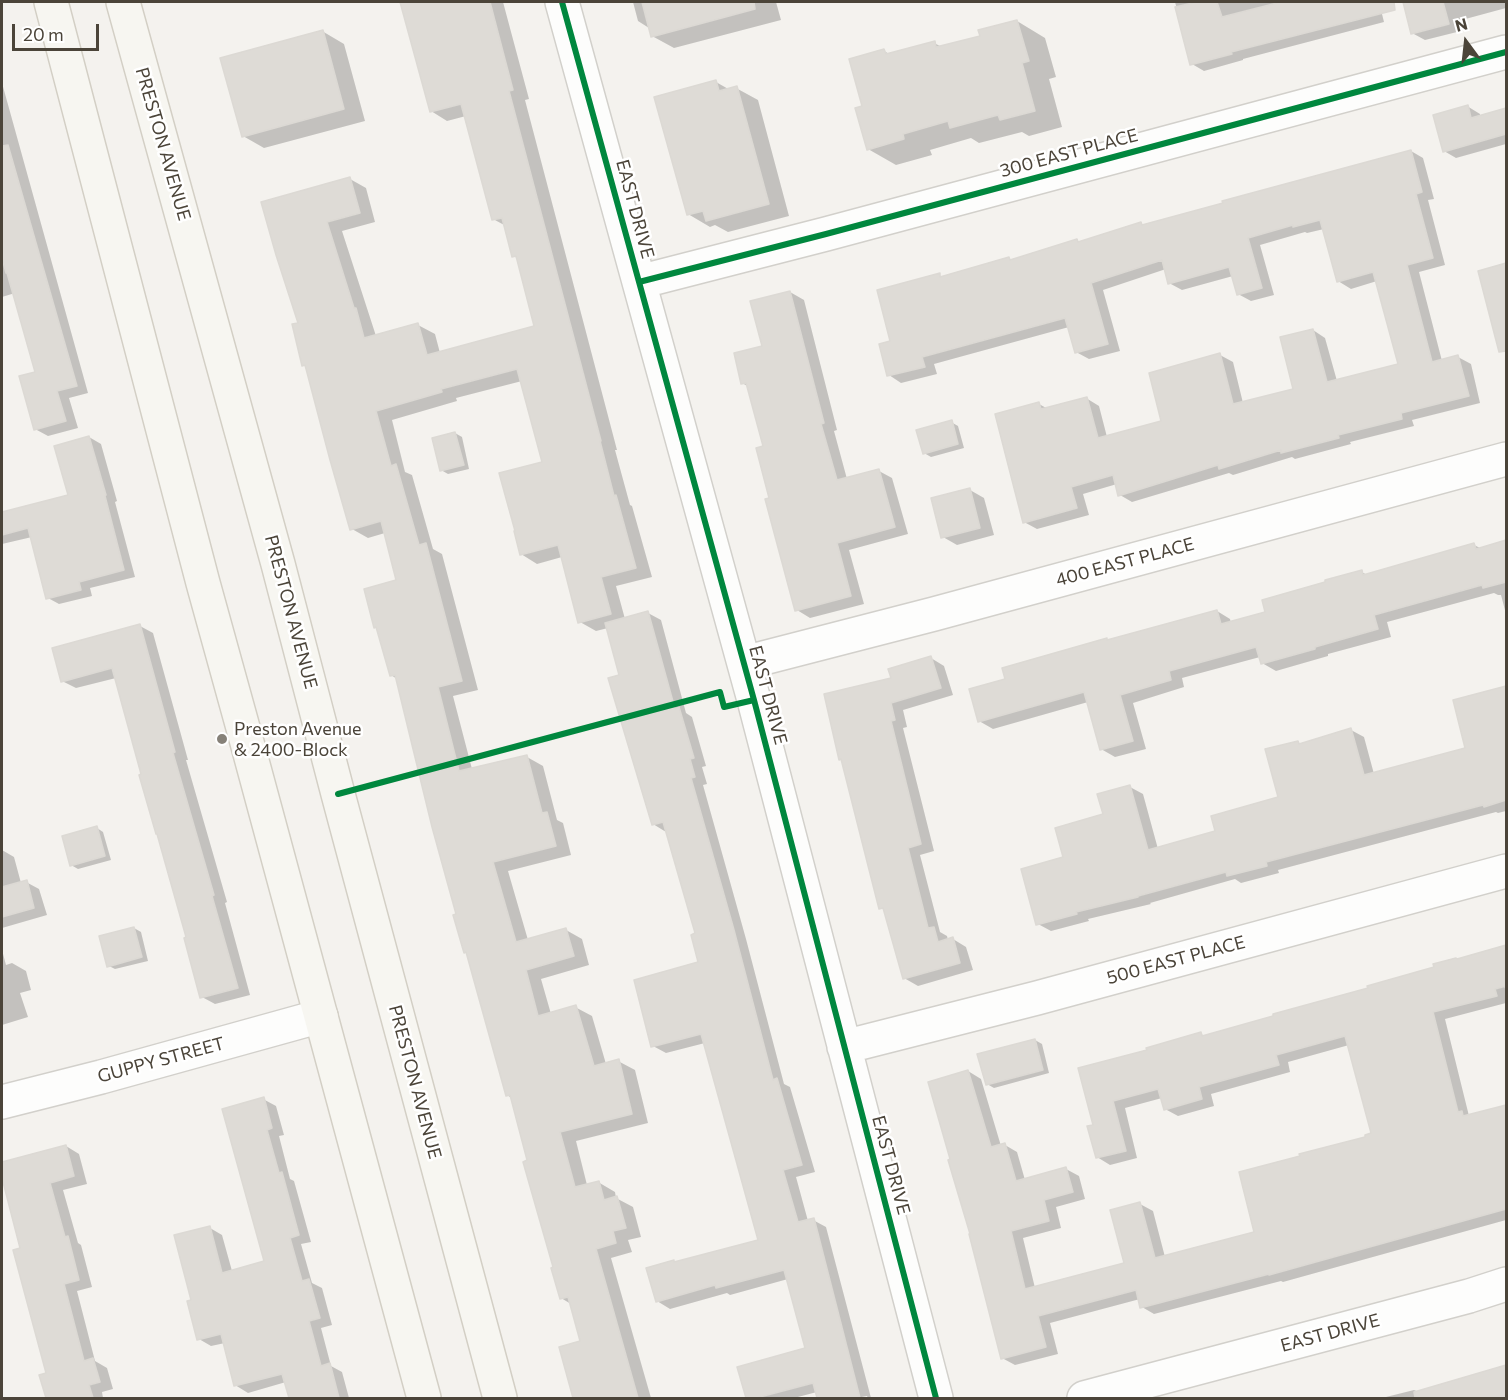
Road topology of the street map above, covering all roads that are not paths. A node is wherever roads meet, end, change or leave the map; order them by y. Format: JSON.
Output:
{"nodes":[{"id":1,"x":51,"y":2,"type":"edge"},
{"id":2,"x":123,"y":2,"type":"edge"},
{"id":3,"x":562,"y":2,"type":"edge"},
{"id":4,"x":1506,"y":52,"type":"edge"},
{"id":5,"x":639,"y":282,"type":"junction"},
{"id":6,"x":1506,"y":459,"type":"edge"},
{"id":7,"x":744,"y":663,"type":"junction"},
{"id":8,"x":1506,"y":871,"type":"edge"},
{"id":9,"x":321,"y":1016,"type":"junction"},
{"id":10,"x":844,"y":1047,"type":"junction"},
{"id":11,"x":2,"y":1102,"type":"edge"},
{"id":12,"x":1506,"y":1284,"type":"edge"},
{"id":13,"x":424,"y":1398,"type":"edge"},
{"id":14,"x":500,"y":1398,"type":"edge"},
{"id":15,"x":936,"y":1398,"type":"edge"},
{"id":16,"x":1084,"y":1398,"type":"edge"}],
"edges":[{"from":1,"to":9,"type":"main road"},
{"from":2,"to":14,"type":"main road","name":"PRESTON AVENUE"},
{"from":3,"to":5,"type":"street","name":"EAST DRIVE"},
{"from":4,"to":5,"type":"street","name":"300 EAST PLACE"},
{"from":5,"to":7,"type":"street","name":"EAST DRIVE"},
{"from":6,"to":7,"type":"street","name":"400 EAST PLACE"},
{"from":7,"to":10,"type":"street","name":"EAST DRIVE"},
{"from":8,"to":10,"type":"street","name":"500 EAST PLACE"},
{"from":9,"to":11,"type":"street","name":"GUPPY STREET"},
{"from":9,"to":13,"type":"main road"},
{"from":10,"to":15,"type":"street","name":"EAST DRIVE"},
{"from":12,"to":16,"type":"street","name":"EAST DRIVE"}]}
